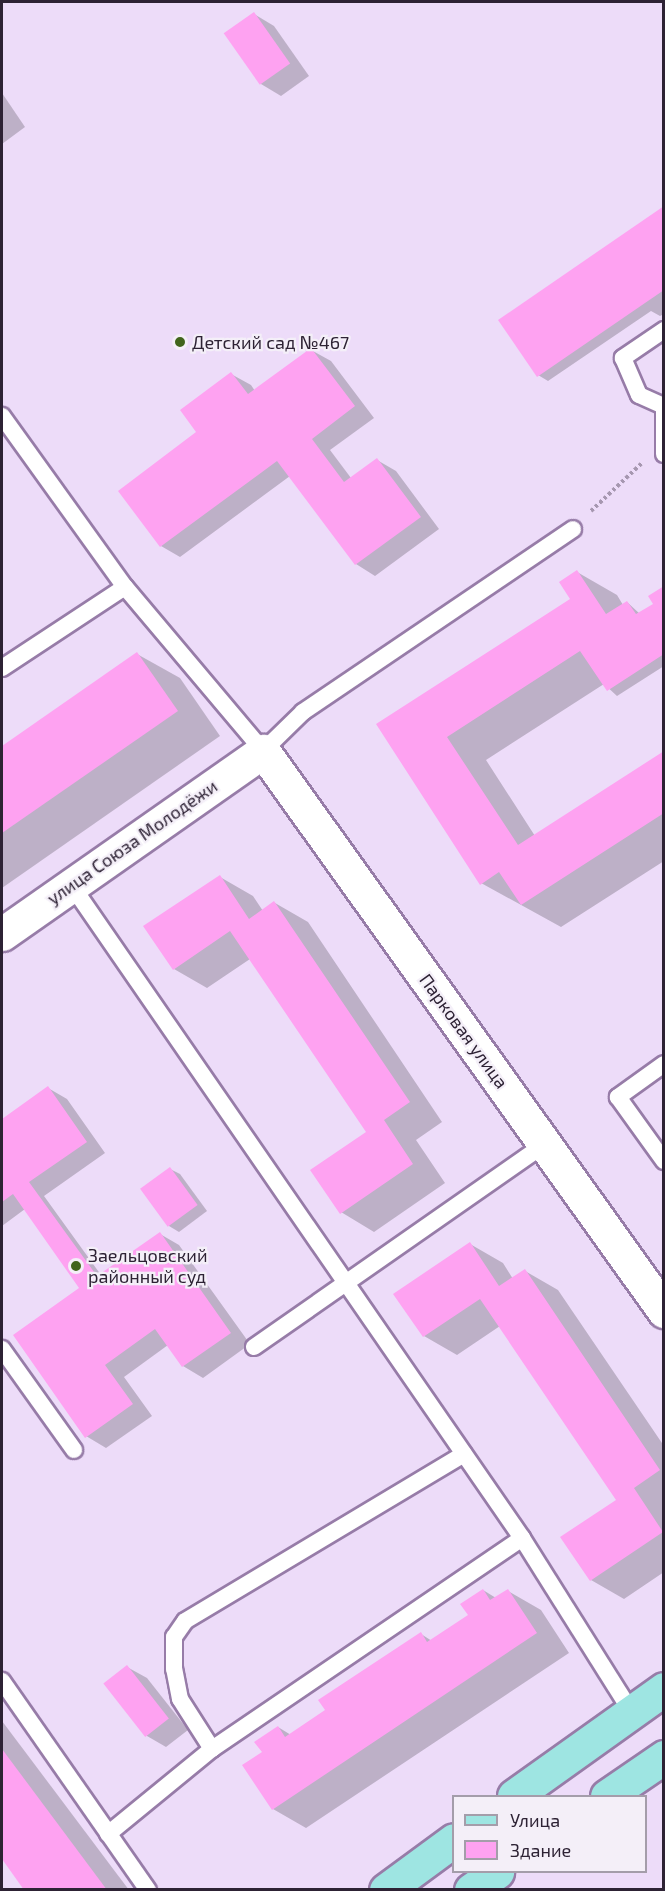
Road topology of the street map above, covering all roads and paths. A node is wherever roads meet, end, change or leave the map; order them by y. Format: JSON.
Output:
{"nodes":[{"id":1,"x":663,"y":330,"type":"edge"},
{"id":2,"x":2,"y":416,"type":"edge"},
{"id":3,"x":663,"y":448,"type":"edge"},
{"id":4,"x":573,"y":529,"type":"joint"},
{"id":5,"x":125,"y":587,"type":"junction"},
{"id":6,"x":2,"y":668,"type":"edge"},
{"id":7,"x":263,"y":751,"type":"junction"},
{"id":8,"x":70,"y":884,"type":"junction"},
{"id":9,"x":2,"y":933,"type":"edge"},
{"id":10,"x":663,"y":1064,"type":"edge"},
{"id":11,"x":545,"y":1144,"type":"junction"},
{"id":12,"x":663,"y":1161,"type":"edge"},
{"id":13,"x":346,"y":1283,"type":"junction"},
{"id":14,"x":663,"y":1311,"type":"edge"},
{"id":15,"x":254,"y":1347,"type":"dead end"},
{"id":16,"x":2,"y":1349,"type":"edge"},
{"id":17,"x":74,"y":1450,"type":"dead end"},
{"id":18,"x":464,"y":1454,"type":"junction"},
{"id":19,"x":522,"y":1538,"type":"junction"},
{"id":20,"x":2,"y":1681,"type":"edge"},
{"id":21,"x":663,"y":1689,"type":"edge"},
{"id":22,"x":631,"y":1711,"type":"junction"},
{"id":23,"x":212,"y":1749,"type":"junction"},
{"id":24,"x":663,"y":1757,"type":"edge"},
{"id":25,"x":517,"y":1795,"type":"edge"},
{"id":26,"x":609,"y":1795,"type":"edge"},
{"id":27,"x":108,"y":1834,"type":"junction"},
{"id":28,"x":452,"y":1841,"type":"edge"},
{"id":29,"x":496,"y":1873,"type":"edge"},
{"id":30,"x":148,"y":1890,"type":"edge"},
{"id":31,"x":386,"y":1890,"type":"edge"},
{"id":32,"x":471,"y":1890,"type":"edge"}],
"edges":[{"from":1,"to":3,"type":"lane"},
{"from":2,"to":5,"type":"lane"},
{"from":3,"to":4,"type":"path"},
{"from":4,"to":7,"type":"lane"},
{"from":5,"to":6,"type":"lane"},
{"from":5,"to":7,"type":"lane"},
{"from":7,"to":8,"type":"street","name":"улица Союза Молодёжи"},
{"from":7,"to":11,"type":"street","name":"Парковая улица"},
{"from":8,"to":9,"type":"street","name":"улица Союза Молодёжи"},
{"from":8,"to":13,"type":"lane"},
{"from":10,"to":12,"type":"lane"},
{"from":11,"to":13,"type":"lane"},
{"from":11,"to":14,"type":"street","name":"Парковая улица"},
{"from":13,"to":15,"type":"lane"},
{"from":13,"to":18,"type":"lane"},
{"from":16,"to":17,"type":"lane"},
{"from":18,"to":19,"type":"lane"},
{"from":18,"to":23,"type":"lane"},
{"from":19,"to":22,"type":"lane"},
{"from":19,"to":23,"type":"lane"},
{"from":20,"to":27,"type":"lane"},
{"from":21,"to":22,"type":"main road"},
{"from":22,"to":25,"type":"main road"},
{"from":23,"to":27,"type":"lane"},
{"from":24,"to":26,"type":"main road"},
{"from":27,"to":30,"type":"lane"},
{"from":28,"to":31,"type":"main road"},
{"from":29,"to":32,"type":"main road"}]}
